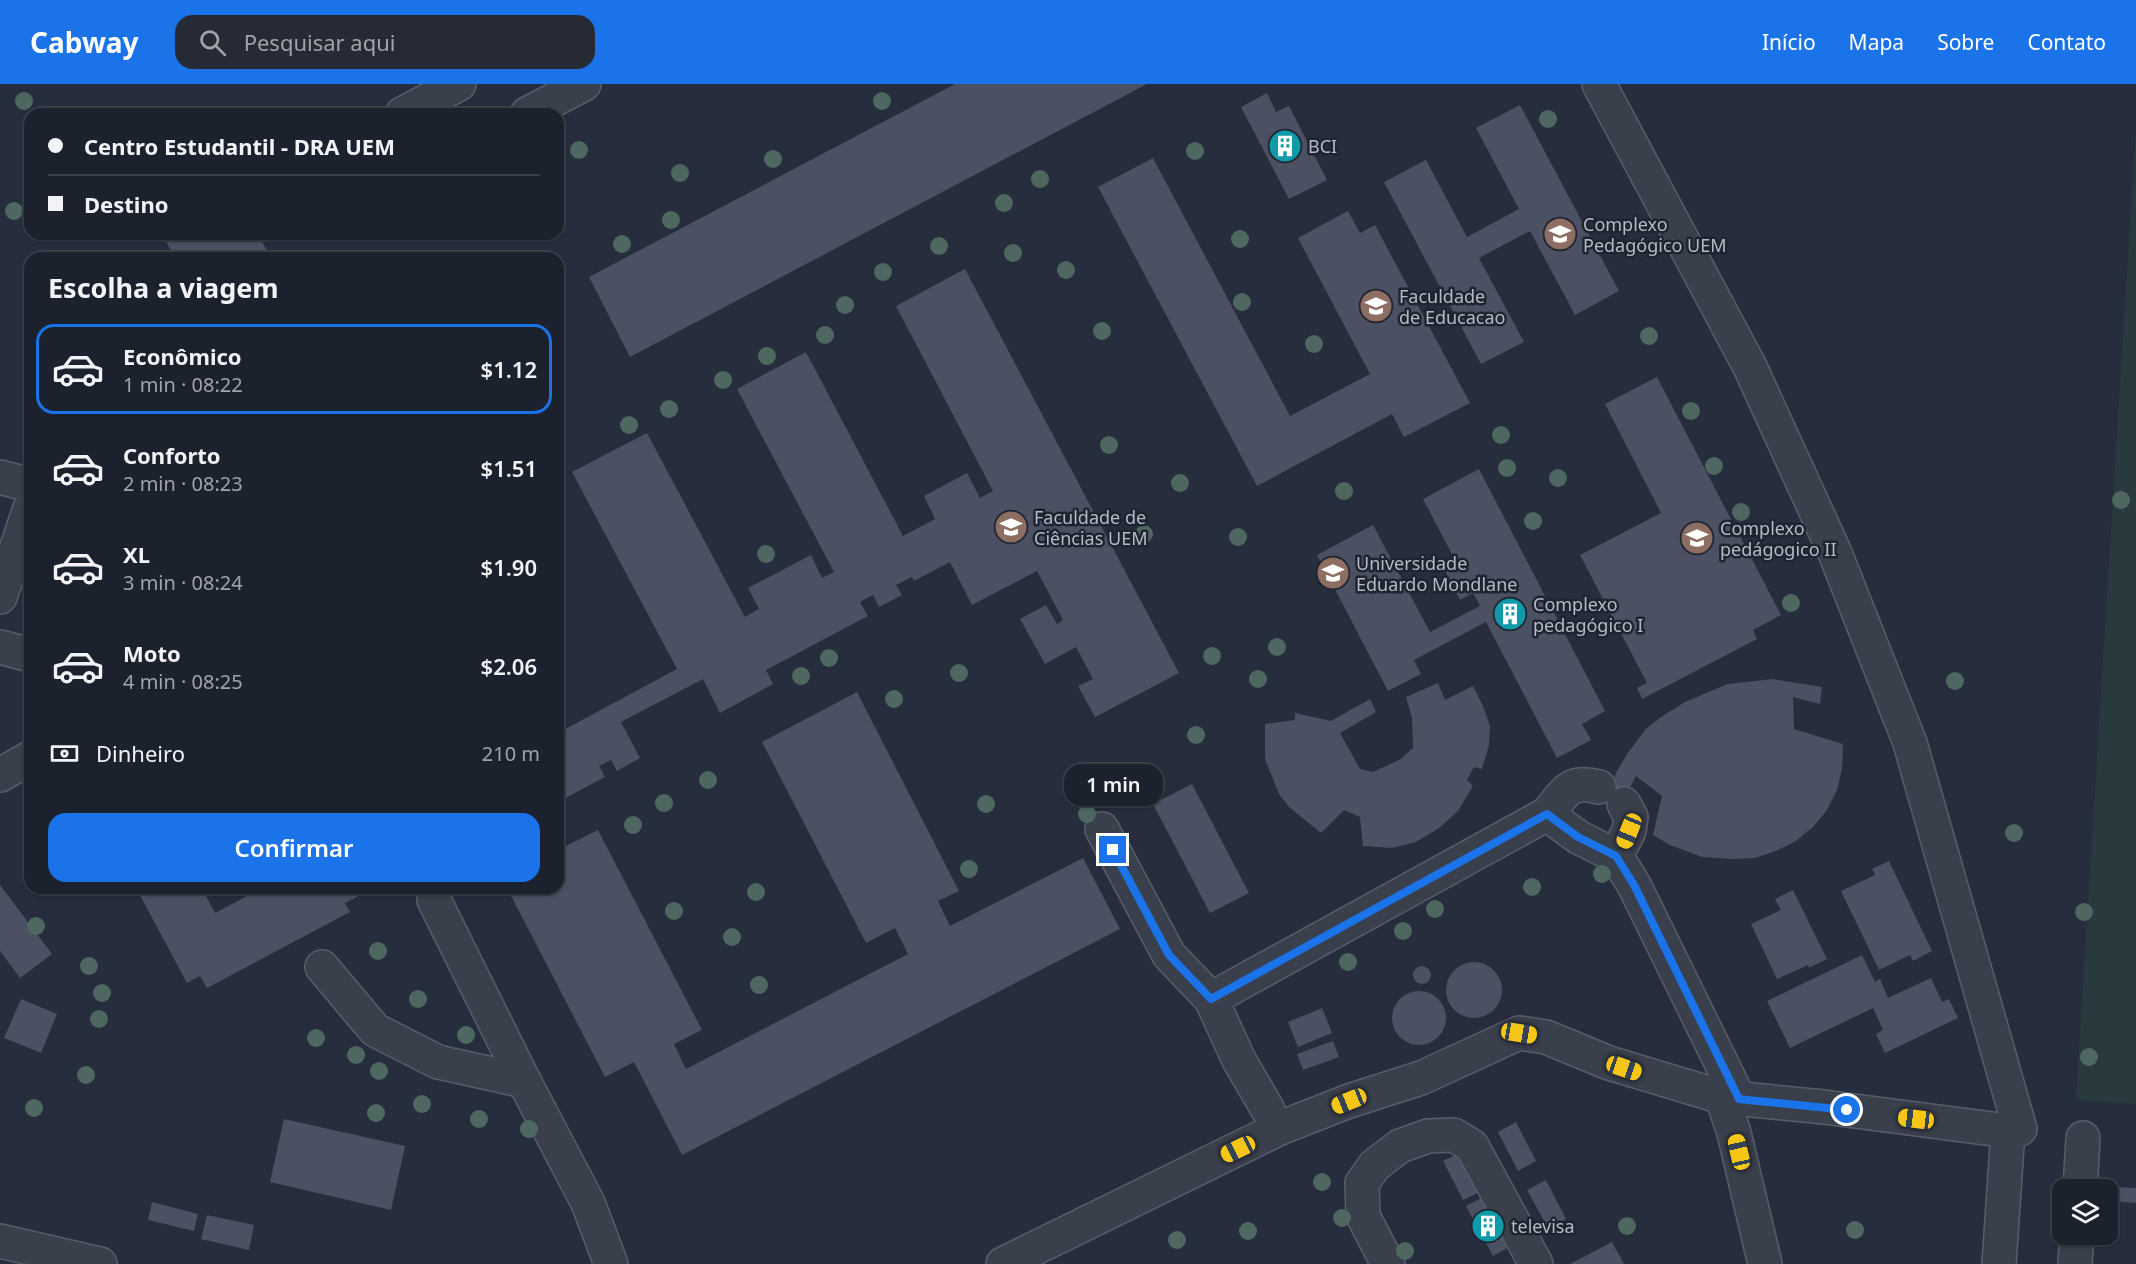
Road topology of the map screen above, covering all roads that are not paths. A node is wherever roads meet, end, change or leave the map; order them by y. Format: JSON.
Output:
{"nodes":[{"id":1,"x":459,"y":84,"type":"edge"},
{"id":2,"x":584,"y":84,"type":"edge"},
{"id":3,"x":1599,"y":84,"type":"edge"},
{"id":4,"x":413,"y":108,"type":"edge"},
{"id":5,"x":538,"y":108,"type":"edge"},
{"id":6,"x":0,"y":477,"type":"edge"},
{"id":7,"x":24,"y":483,"type":"edge"},
{"id":8,"x":24,"y":526,"type":"edge"},
{"id":9,"x":0,"y":597,"type":"edge"},
{"id":10,"x":0,"y":647,"type":"edge"},
{"id":11,"x":24,"y":653,"type":"edge"},
{"id":12,"x":24,"y":761,"type":"edge"},
{"id":13,"x":0,"y":775,"type":"edge"},
{"id":14,"x":1547,"y":814,"type":"junction"},
{"id":15,"x":1102,"y":829,"type":"dead end"},
{"id":16,"x":1616,"y":856,"type":"junction"},
{"id":17,"x":434,"y":900,"type":"dead end"},
{"id":18,"x":322,"y":967,"type":"dead end"},
{"id":19,"x":1211,"y":999,"type":"junction"},
{"id":20,"x":525,"y":1082,"type":"junction"},
{"id":21,"x":1730,"y":1098,"type":"junction"},
{"id":22,"x":1268,"y":1110,"type":"dead end"},
{"id":23,"x":2014,"y":1130,"type":"junction"},
{"id":24,"x":2083,"y":1138,"type":"dead end"},
{"id":25,"x":2081,"y":1179,"type":"edge"},
{"id":26,"x":0,"y":1241,"type":"edge"},
{"id":27,"x":2076,"y":1245,"type":"edge"},
{"id":28,"x":100,"y":1264,"type":"edge"},
{"id":29,"x":611,"y":1264,"type":"edge"},
{"id":30,"x":1003,"y":1264,"type":"edge"},
{"id":31,"x":1389,"y":1264,"type":"edge"},
{"id":32,"x":1536,"y":1264,"type":"edge"},
{"id":33,"x":1765,"y":1264,"type":"edge"},
{"id":34,"x":1999,"y":1264,"type":"edge"},
{"id":35,"x":2075,"y":1264,"type":"edge"}],
"edges":[{"from":1,"to":4,"type":"lane"},
{"from":2,"to":5,"type":"lane"},
{"from":3,"to":23,"type":"lane"},
{"from":6,"to":7,"type":"lane"},
{"from":8,"to":9,"type":"lane"},
{"from":10,"to":11,"type":"lane"},
{"from":12,"to":13,"type":"lane"},
{"from":14,"to":16,"type":"lane"},
{"from":14,"to":16,"type":"lane"},
{"from":14,"to":19,"type":"lane"},
{"from":15,"to":19,"type":"lane"},
{"from":16,"to":21,"type":"lane"},
{"from":17,"to":20,"type":"lane"},
{"from":18,"to":20,"type":"lane"},
{"from":19,"to":22,"type":"lane"},
{"from":20,"to":29,"type":"lane"},
{"from":21,"to":23,"type":"lane"},
{"from":21,"to":30,"type":"lane"},
{"from":21,"to":33,"type":"lane"},
{"from":23,"to":34,"type":"lane"},
{"from":24,"to":25,"type":"lane"},
{"from":26,"to":28,"type":"lane"},
{"from":27,"to":35,"type":"lane"},
{"from":31,"to":32,"type":"lane"}]}
